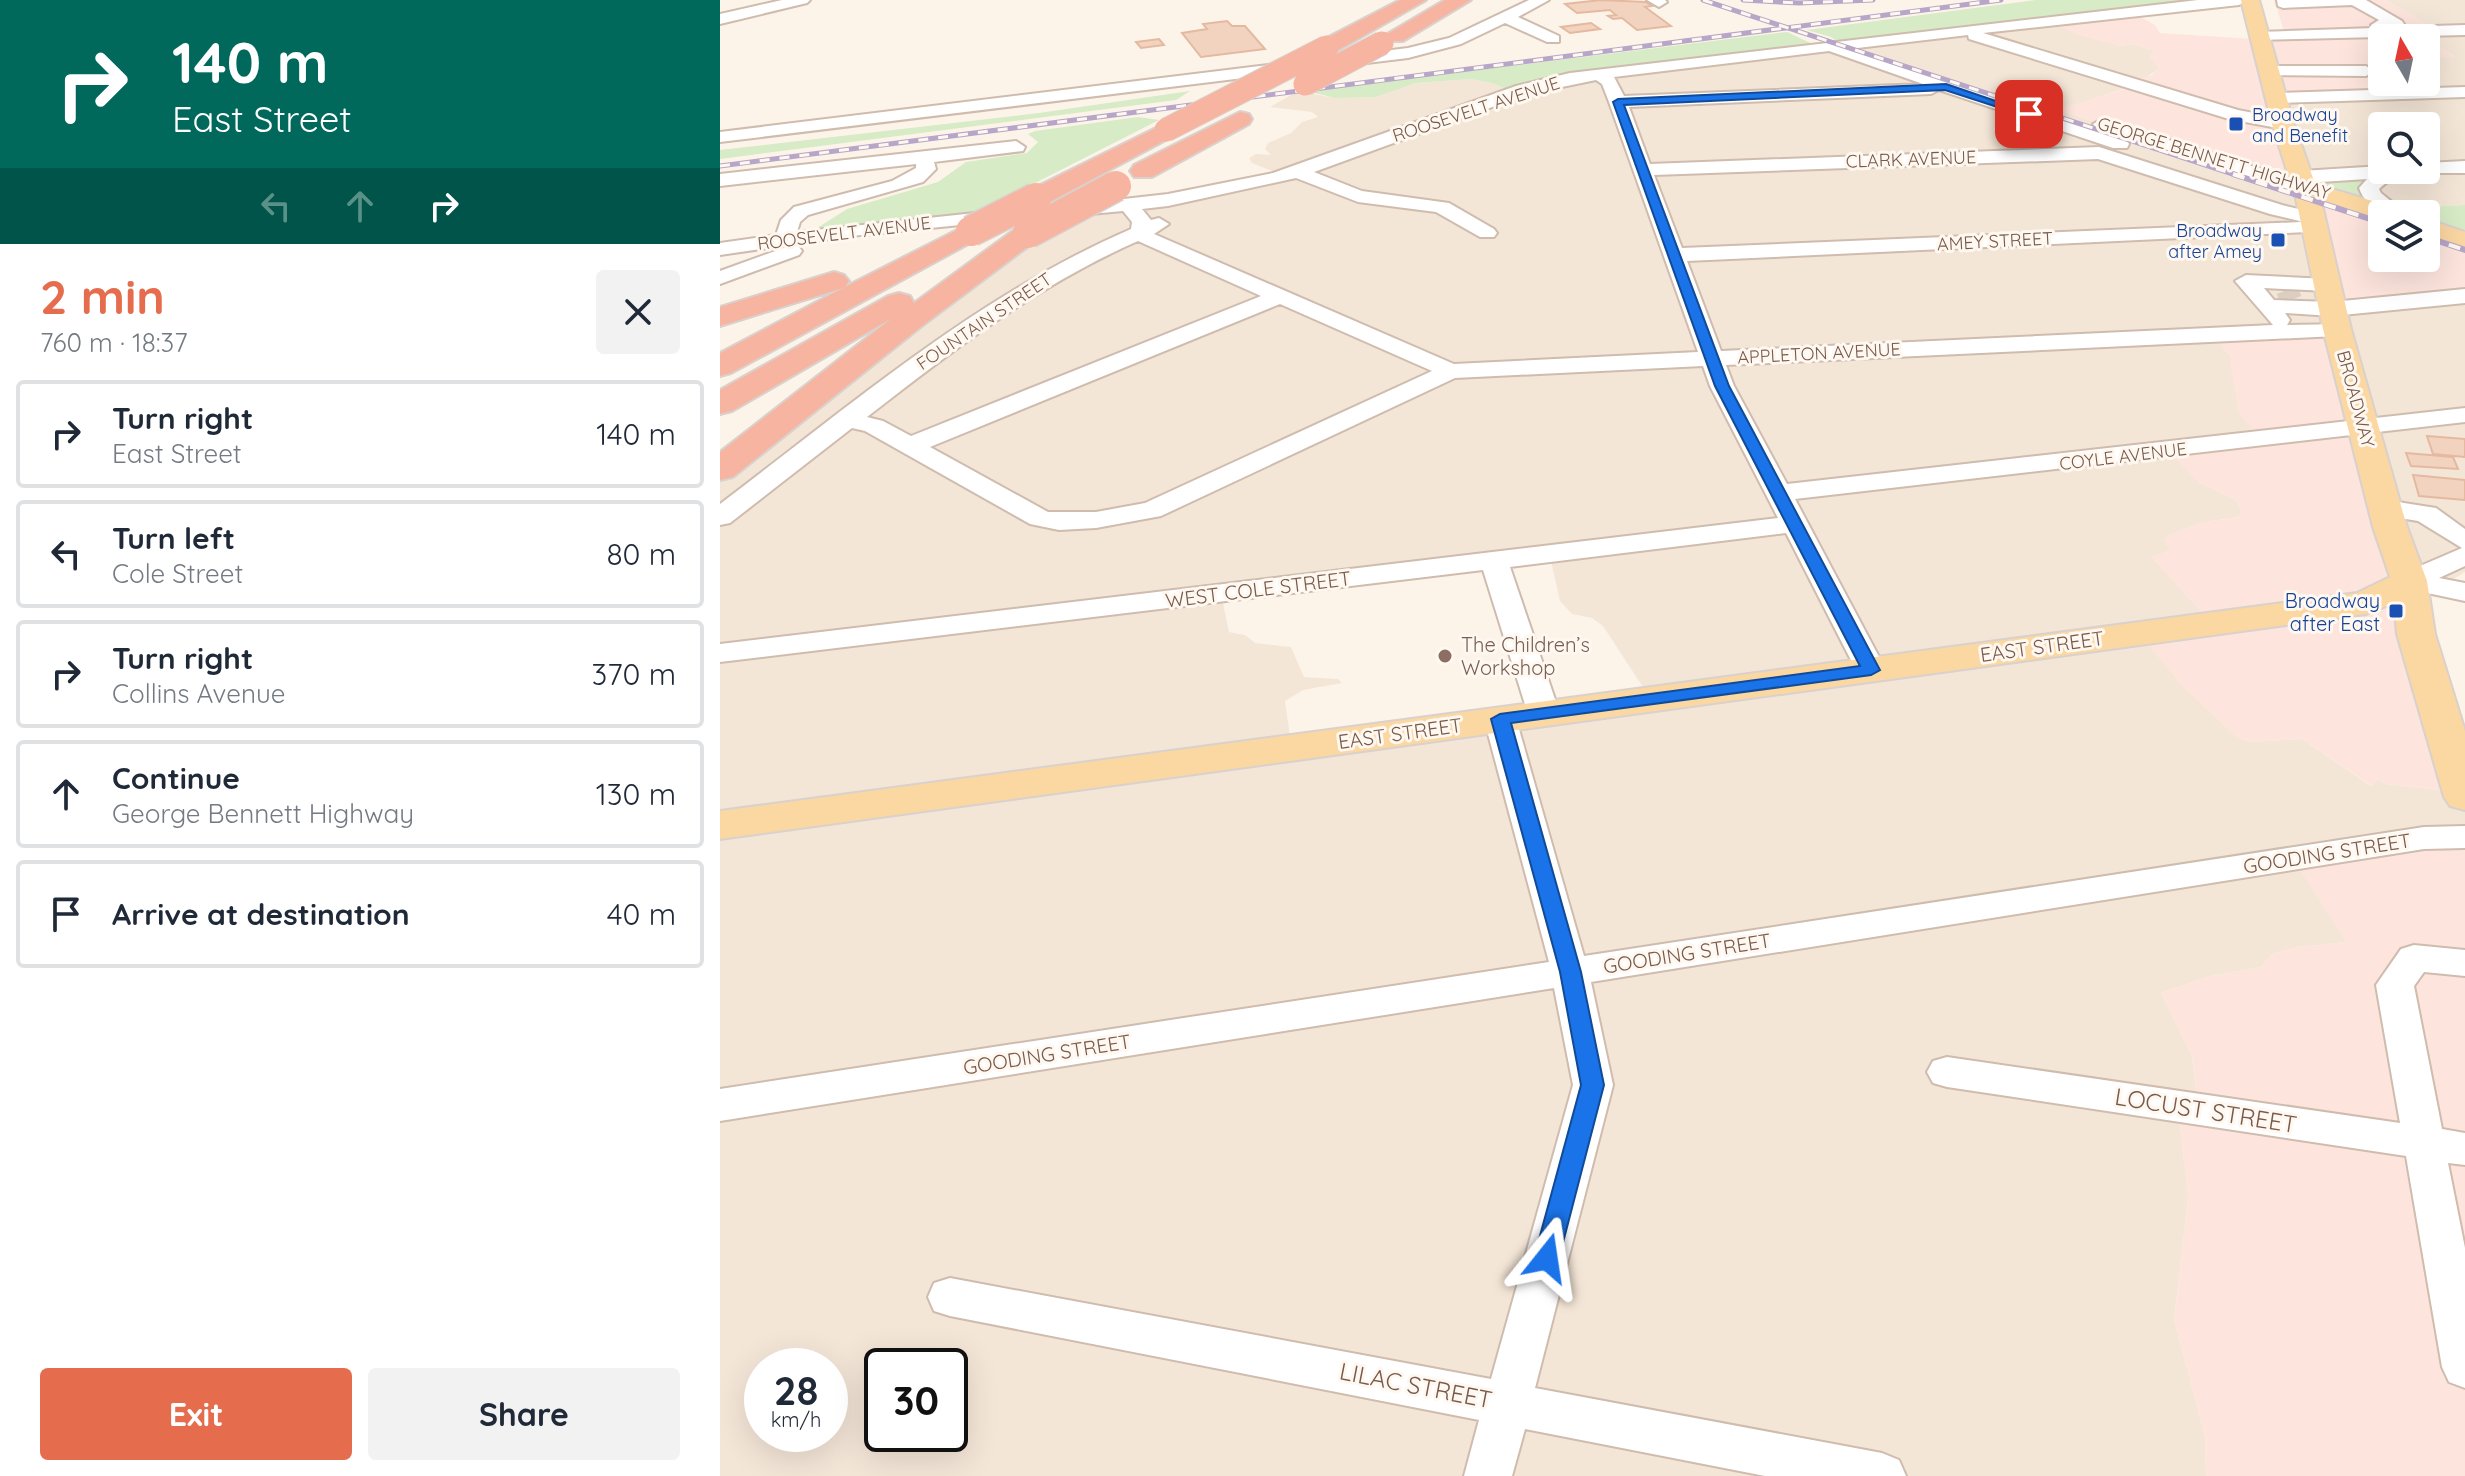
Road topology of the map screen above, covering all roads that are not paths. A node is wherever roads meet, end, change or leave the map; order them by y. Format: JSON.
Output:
{"nodes":[{"id":1,"x":802,"y":0,"type":"edge"},
{"id":2,"x":1416,"y":0,"type":"edge"},
{"id":3,"x":1461,"y":0,"type":"edge"},
{"id":4,"x":1541,"y":0,"type":"edge"},
{"id":5,"x":2239,"y":0,"type":"edge"},
{"id":6,"x":2250,"y":0,"type":"edge"},
{"id":7,"x":2283,"y":3,"type":"dead end"},
{"id":8,"x":1505,"y":17,"type":"junction"},
{"id":9,"x":720,"y":19,"type":"edge"},
{"id":10,"x":2396,"y":24,"type":"edge"},
{"id":11,"x":2465,"y":30,"type":"edge"},
{"id":12,"x":1963,"y":31,"type":"junction"},
{"id":13,"x":2440,"y":31,"type":"edge"},
{"id":14,"x":2368,"y":34,"type":"edge"},
{"id":15,"x":2260,"y":37,"type":"junction"},
{"id":16,"x":1553,"y":39,"type":"dead end"},
{"id":17,"x":2333,"y":39,"type":"junction"},
{"id":18,"x":2361,"y":42,"type":"dead end"},
{"id":19,"x":1855,"y":43,"type":"junction"},
{"id":20,"x":2297,"y":44,"type":"dead end"},
{"id":21,"x":1827,"y":46,"type":"junction"},
{"id":22,"x":1229,"y":54,"type":"dead end"},
{"id":23,"x":2270,"y":71,"type":"junction"},
{"id":24,"x":2366,"y":71,"type":"dead end"},
{"id":25,"x":1243,"y":74,"type":"junction"},
{"id":26,"x":1599,"y":74,"type":"junction"},
{"id":27,"x":1946,"y":87,"type":"junction"},
{"id":28,"x":2465,"y":92,"type":"edge"},
{"id":29,"x":2278,"y":98,"type":"junction"},
{"id":30,"x":1618,"y":102,"type":"junction"},
{"id":31,"x":2283,"y":124,"type":"junction"},
{"id":32,"x":720,"y":137,"type":"edge"},
{"id":33,"x":1016,"y":147,"type":"dead end"},
{"id":34,"x":924,"y":157,"type":"junction"},
{"id":35,"x":1645,"y":170,"type":"junction"},
{"id":36,"x":1286,"y":175,"type":"junction"},
{"id":37,"x":720,"y":180,"type":"edge"},
{"id":38,"x":2368,"y":181,"type":"edge"},
{"id":39,"x":2373,"y":184,"type":"edge"},
{"id":40,"x":1122,"y":195,"type":"junction"},
{"id":41,"x":2378,"y":200,"type":"edge"},
{"id":42,"x":2308,"y":202,"type":"junction"},
{"id":43,"x":2368,"y":206,"type":"edge"},
{"id":44,"x":2368,"y":213,"type":"edge"},
{"id":45,"x":1141,"y":230,"type":"junction"},
{"id":46,"x":971,"y":231,"type":"junction"},
{"id":47,"x":2440,"y":232,"type":"edge"},
{"id":48,"x":1028,"y":233,"type":"junction"},
{"id":49,"x":1487,"y":233,"type":"dead end"},
{"id":50,"x":822,"y":234,"type":"junction"},
{"id":51,"x":785,"y":238,"type":"junction"},
{"id":52,"x":2465,"y":240,"type":"edge"},
{"id":53,"x":720,"y":249,"type":"edge"},
{"id":54,"x":1676,"y":255,"type":"junction"},
{"id":55,"x":720,"y":278,"type":"edge"},
{"id":56,"x":1283,"y":295,"type":"junction"},
{"id":57,"x":2465,"y":296,"type":"edge"},
{"id":58,"x":2281,"y":299,"type":"junction"},
{"id":59,"x":2332,"y":308,"type":"junction"},
{"id":60,"x":720,"y":317,"type":"edge"},
{"id":61,"x":1713,"y":359,"type":"junction"},
{"id":62,"x":720,"y":366,"type":"edge"},
{"id":63,"x":1451,"y":371,"type":"junction"},
{"id":64,"x":720,"y":404,"type":"edge"},
{"id":65,"x":2465,"y":415,"type":"edge"},
{"id":66,"x":845,"y":419,"type":"junction"},
{"id":67,"x":2364,"y":427,"type":"junction"},
{"id":68,"x":912,"y":445,"type":"junction"},
{"id":69,"x":720,"y":469,"type":"edge"},
{"id":70,"x":1780,"y":493,"type":"junction"},
{"id":71,"x":2385,"y":508,"type":"junction"},
{"id":72,"x":720,"y":517,"type":"edge"},
{"id":73,"x":1796,"y":524,"type":"junction"},
{"id":74,"x":2465,"y":541,"type":"edge"},
{"id":75,"x":2465,"y":556,"type":"edge"},
{"id":76,"x":1494,"y":560,"type":"junction"},
{"id":77,"x":2409,"y":581,"type":"junction"},
{"id":78,"x":2465,"y":592,"type":"edge"},
{"id":79,"x":720,"y":653,"type":"edge"},
{"id":80,"x":1871,"y":670,"type":"junction"},
{"id":81,"x":1544,"y":714,"type":"junction"},
{"id":82,"x":1500,"y":719,"type":"junction"},
{"id":83,"x":2465,"y":797,"type":"edge"},
{"id":84,"x":720,"y":825,"type":"edge"},
{"id":85,"x":2465,"y":837,"type":"edge"},
{"id":86,"x":2465,"y":963,"type":"edge"},
{"id":87,"x":1570,"y":972,"type":"junction"},
{"id":88,"x":1947,"y":1072,"type":"dead end"},
{"id":89,"x":720,"y":1105,"type":"edge"},
{"id":90,"x":2446,"y":1146,"type":"edge"},
{"id":91,"x":950,"y":1297,"type":"dead end"},
{"id":92,"x":2465,"y":1367,"type":"edge"},
{"id":93,"x":1508,"y":1402,"type":"junction"},
{"id":94,"x":1488,"y":1476,"type":"edge"},
{"id":95,"x":1882,"y":1476,"type":"edge"}],
"edges":[{"from":1,"to":9,"type":"street"},
{"from":2,"to":46,"type":"highway","bridge":true},
{"from":3,"to":40,"type":"highway","bridge":true},
{"from":4,"to":8,"type":"street"},
{"from":5,"to":12,"type":"street","name":"ROOSEVELT AVENUE"},
{"from":6,"to":15,"type":"main road","name":"BROADWAY"},
{"from":7,"to":10,"type":"street"},
{"from":8,"to":16,"type":"street"},
{"from":8,"to":25,"type":"street"},
{"from":11,"to":13,"type":"street"},
{"from":12,"to":19,"type":"street","name":"ROOSEVELT AVENUE"},
{"from":12,"to":31,"type":"street"},
{"from":14,"to":17,"type":"street"},
{"from":15,"to":17,"type":"street"},
{"from":15,"to":23,"type":"main road","name":"BROADWAY"},
{"from":17,"to":18,"type":"street"},
{"from":17,"to":20,"type":"street"},
{"from":19,"to":21,"type":"street","name":"ROOSEVELT AVENUE"},
{"from":19,"to":42,"type":"street","name":"GEORGE BENNETT HIGHWAY"},
{"from":21,"to":26,"type":"street","name":"ROOSEVELT AVENUE"},
{"from":21,"to":27,"type":"street","name":"GEORGE BENNETT HIGHWAY"},
{"from":22,"to":25,"type":"street"},
{"from":23,"to":24,"type":"street"},
{"from":23,"to":29,"type":"main road","name":"BROADWAY"},
{"from":25,"to":32,"type":"street"},
{"from":26,"to":30,"type":"street"},
{"from":26,"to":36,"type":"street","name":"ROOSEVELT AVENUE"},
{"from":27,"to":30,"type":"street"},
{"from":27,"to":42,"type":"street","name":"GEORGE BENNETT HIGHWAY"},
{"from":28,"to":29,"type":"street"},
{"from":29,"to":31,"type":"main road","name":"BROADWAY"},
{"from":30,"to":35,"type":"street"},
{"from":31,"to":42,"type":"main road","name":"BROADWAY"},
{"from":33,"to":34,"type":"street"},
{"from":34,"to":37,"type":"street"},
{"from":34,"to":51,"type":"street"},
{"from":35,"to":42,"type":"street","name":"CLARK AVENUE"},
{"from":35,"to":54,"type":"street"},
{"from":36,"to":40,"type":"street","name":"ROOSEVELT AVENUE"},
{"from":36,"to":45,"type":"street","name":"FOUNTAIN STREET"},
{"from":36,"to":49,"type":"street"},
{"from":38,"to":42,"type":"street"},
{"from":39,"to":41,"type":"street"},
{"from":40,"to":45,"type":"street"},
{"from":40,"to":48,"type":"highway","bridge":true},
{"from":40,"to":50,"type":"street","name":"ROOSEVELT AVENUE"},
{"from":42,"to":43,"type":"main road","name":"GEORGE BENNETT HIGHWAY"},
{"from":42,"to":44,"type":"main road","name":"GEORGE BENNETT HIGHWAY"},
{"from":42,"to":54,"type":"street","name":"AMEY STREET"},
{"from":42,"to":59,"type":"main road","name":"BROADWAY"},
{"from":45,"to":56,"type":"street","name":"APPLETON AVENUE"},
{"from":45,"to":66,"type":"street","name":"FOUNTAIN STREET"},
{"from":46,"to":60,"type":"highway"},
{"from":46,"to":62,"type":"highway"},
{"from":47,"to":52,"type":"main road"},
{"from":48,"to":64,"type":"highway"},
{"from":48,"to":69,"type":"highway"},
{"from":50,"to":51,"type":"street","name":"ROOSEVELT AVENUE"},
{"from":50,"to":55,"type":"street"},
{"from":51,"to":53,"type":"street","name":"ROOSEVELT AVENUE"},
{"from":54,"to":61,"type":"street"},
{"from":56,"to":63,"type":"street","name":"APPLETON AVENUE"},
{"from":56,"to":68,"type":"street"},
{"from":57,"to":59,"type":"street"},
{"from":58,"to":59,"type":"street","name":"APPLETON AVENUE"},
{"from":58,"to":59,"type":"street"},
{"from":58,"to":61,"type":"street","name":"APPLETON AVENUE"},
{"from":59,"to":67,"type":"main road","name":"BROADWAY"},
{"from":61,"to":63,"type":"street","name":"APPLETON AVENUE"},
{"from":61,"to":70,"type":"street"},
{"from":63,"to":68,"type":"street"},
{"from":65,"to":67,"type":"street","name":"COYLE AVENUE"},
{"from":66,"to":68,"type":"street"},
{"from":66,"to":72,"type":"street","name":"FOUNTAIN STREET"},
{"from":67,"to":70,"type":"street","name":"COYLE AVENUE"},
{"from":67,"to":71,"type":"main road","name":"BROADWAY"},
{"from":70,"to":73,"type":"street"},
{"from":71,"to":74,"type":"street"},
{"from":71,"to":77,"type":"main road","name":"BROADWAY"},
{"from":73,"to":76,"type":"street","name":"WEST COLE STREET"},
{"from":73,"to":80,"type":"street"},
{"from":75,"to":77,"type":"street"},
{"from":76,"to":79,"type":"street","name":"WEST COLE STREET"},
{"from":76,"to":81,"type":"street"},
{"from":77,"to":78,"type":"street"},
{"from":77,"to":80,"type":"main road","name":"EAST STREET"},
{"from":77,"to":83,"type":"main road","name":"BROADWAY"},
{"from":80,"to":81,"type":"main road","name":"EAST STREET"},
{"from":81,"to":82,"type":"main road","name":"EAST STREET"},
{"from":82,"to":84,"type":"main road","name":"EAST STREET"},
{"from":82,"to":87,"type":"street"},
{"from":85,"to":87,"type":"street","name":"GOODING STREET"},
{"from":86,"to":90,"type":"street"},
{"from":87,"to":89,"type":"street","name":"GOODING STREET"},
{"from":87,"to":93,"type":"street"},
{"from":88,"to":90,"type":"street","name":"LOCUST STREET"},
{"from":90,"to":92,"type":"street"},
{"from":91,"to":93,"type":"street","name":"LILAC STREET"},
{"from":93,"to":94,"type":"street"},
{"from":93,"to":95,"type":"street","name":"LILAC STREET"}]}
